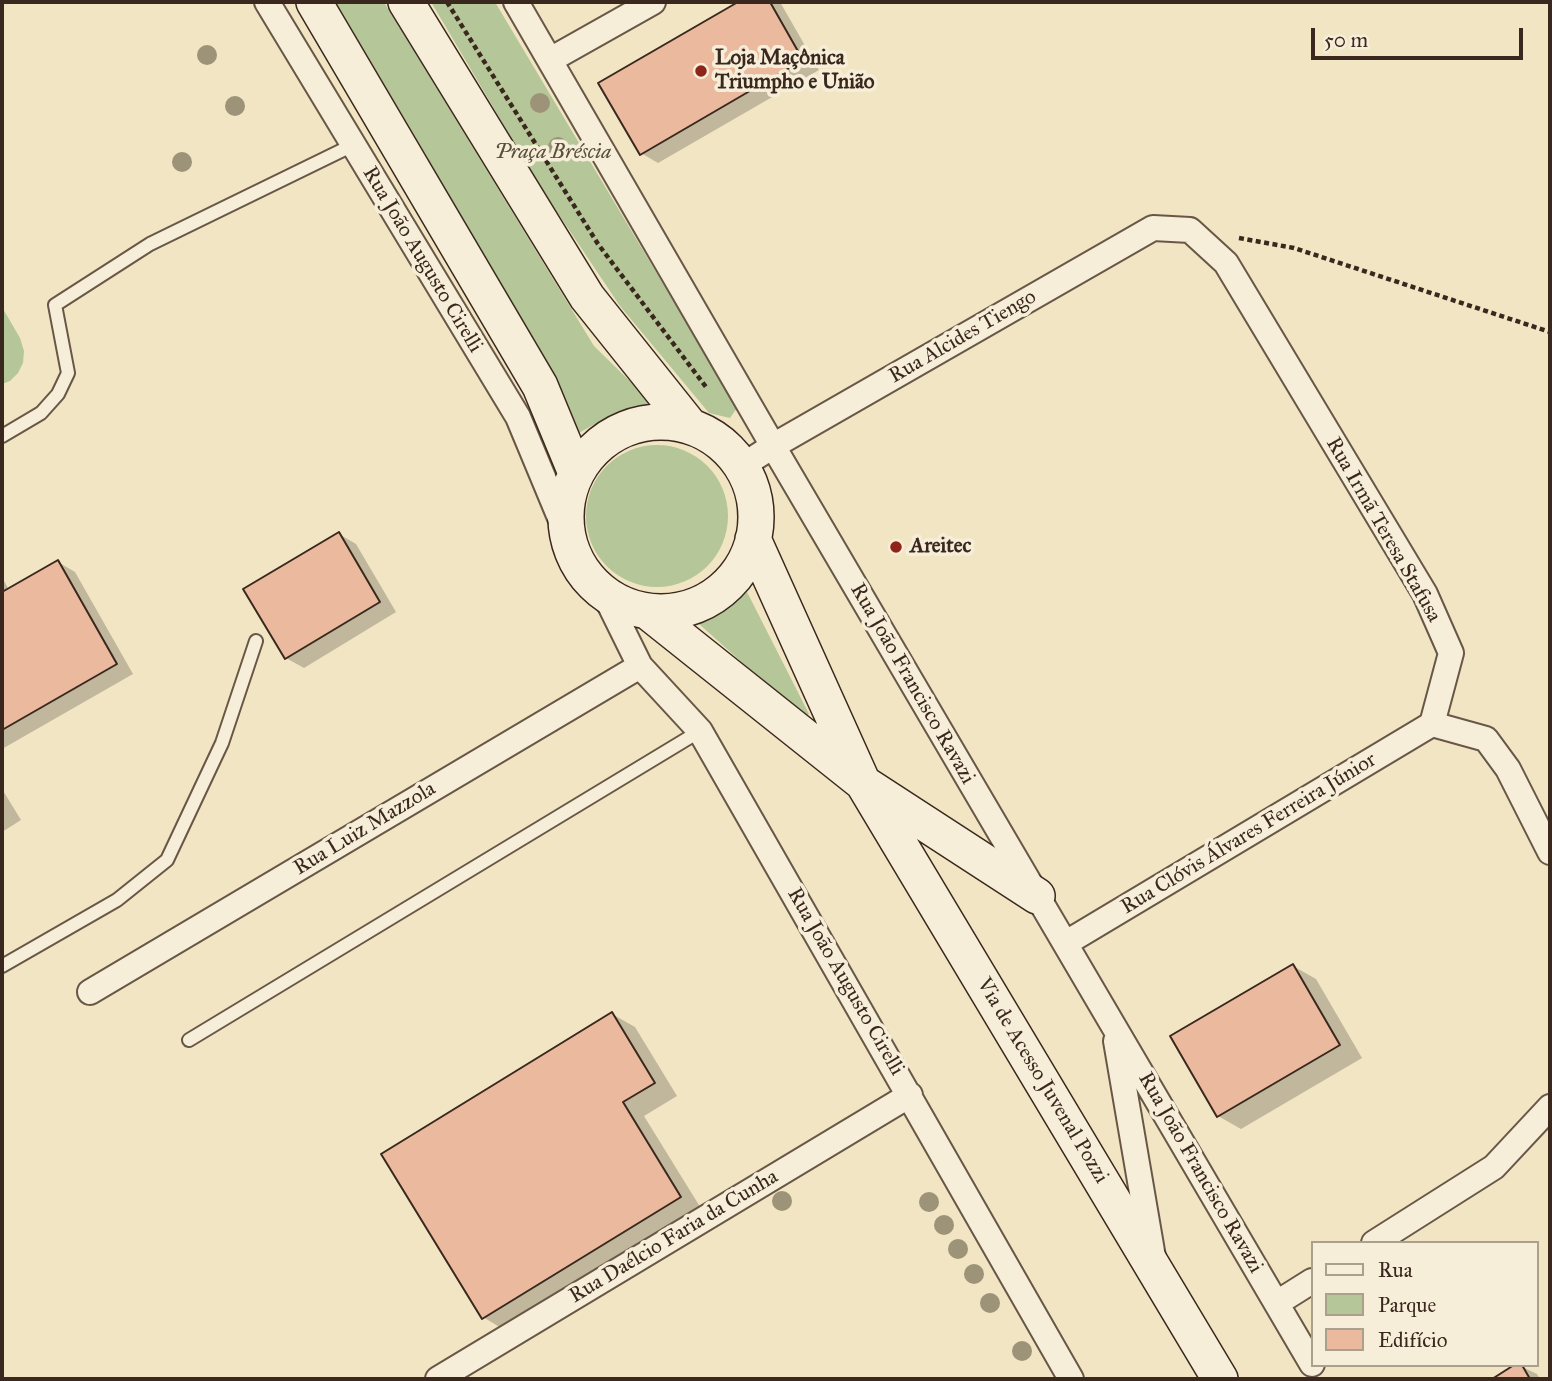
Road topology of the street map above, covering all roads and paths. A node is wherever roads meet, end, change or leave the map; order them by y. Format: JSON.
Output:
{"nodes":[{"id":1,"x":267,"y":2,"type":"edge"},
{"id":2,"x":313,"y":2,"type":"edge"},
{"id":3,"x":407,"y":2,"type":"edge"},
{"id":4,"x":447,"y":2,"type":"edge"},
{"id":5,"x":516,"y":2,"type":"edge"},
{"id":6,"x":653,"y":2,"type":"edge"},
{"id":7,"x":550,"y":60,"type":"junction"},
{"id":8,"x":353,"y":145,"type":"junction"},
{"id":9,"x":1190,"y":230,"type":"junction"},
{"id":10,"x":1550,"y":332,"type":"edge"},
{"id":11,"x":713,"y":397,"type":"dead end"},
{"id":12,"x":690,"y":426,"type":"junction"},
{"id":13,"x":2,"y":436,"type":"edge"},
{"id":14,"x":773,"y":446,"type":"junction"},
{"id":15,"x":742,"y":466,"type":"junction"},
{"id":16,"x":576,"y":472,"type":"junction"},
{"id":17,"x":563,"y":525,"type":"junction"},
{"id":18,"x":753,"y":539,"type":"junction"},
{"id":19,"x":605,"y":595,"type":"junction"},
{"id":20,"x":647,"y":611,"type":"junction"},
{"id":21,"x":256,"y":642,"type":"dead end"},
{"id":22,"x":640,"y":666,"type":"junction"},
{"id":23,"x":1432,"y":724,"type":"junction"},
{"id":24,"x":700,"y":731,"type":"junction"},
{"id":25,"x":863,"y":783,"type":"junction"},
{"id":26,"x":1550,"y":852,"type":"edge"},
{"id":27,"x":1037,"y":896,"type":"junction"},
{"id":28,"x":1066,"y":943,"type":"junction"},
{"id":29,"x":2,"y":967,"type":"edge"},
{"id":30,"x":90,"y":992,"type":"dead end"},
{"id":31,"x":1114,"y":1026,"type":"junction"},
{"id":32,"x":189,"y":1040,"type":"dead end"},
{"id":33,"x":910,"y":1095,"type":"junction"},
{"id":34,"x":1550,"y":1107,"type":"edge"},
{"id":35,"x":1377,"y":1241,"type":"edge"},
{"id":36,"x":1155,"y":1268,"type":"junction"},
{"id":37,"x":1310,"y":1282,"type":"edge"},
{"id":38,"x":1277,"y":1303,"type":"junction"},
{"id":39,"x":1310,"y":1360,"type":"edge"},
{"id":40,"x":438,"y":1379,"type":"edge"},
{"id":41,"x":1071,"y":1379,"type":"edge"},
{"id":42,"x":1220,"y":1379,"type":"edge"}],
"edges":[{"from":1,"to":8,"type":"street","name":"Rua João Augusto Cirelli"},
{"from":2,"to":16,"type":"main road"},
{"from":3,"to":12,"type":"main road"},
{"from":4,"to":11,"type":"path"},
{"from":5,"to":7,"type":"street","name":"Rua João Francisco Ravazi"},
{"from":6,"to":7,"type":"street"},
{"from":7,"to":14,"type":"street","name":"Rua João Francisco Ravazi"},
{"from":8,"to":13,"type":"lane"},
{"from":8,"to":17,"type":"street","name":"Rua João Augusto Cirelli"},
{"from":9,"to":10,"type":"path"},
{"from":9,"to":14,"type":"street","name":"Rua Alcides Tiengo"},
{"from":9,"to":23,"type":"street","name":"Rua Irmã Teresa Stafusa"},
{"from":12,"to":15,"type":"main road"},
{"from":12,"to":16,"type":"main road"},
{"from":14,"to":15,"type":"street","name":"Rua Alcides Tiengo"},
{"from":14,"to":27,"type":"street","name":"Rua João Francisco Ravazi"},
{"from":15,"to":18,"type":"main road"},
{"from":16,"to":17,"type":"main road"},
{"from":17,"to":19,"type":"main road"},
{"from":18,"to":20,"type":"main road"},
{"from":18,"to":25,"type":"main road","name":"Via de Acesso Juvenal Pozzi"},
{"from":19,"to":20,"type":"main road"},
{"from":19,"to":22,"type":"street","name":"Rua João Augusto Cirelli"},
{"from":20,"to":25,"type":"main road","name":"Via de Acesso Juvenal Pozzi"},
{"from":21,"to":29,"type":"lane"},
{"from":22,"to":24,"type":"street","name":"Rua João Augusto Cirelli"},
{"from":22,"to":30,"type":"street","name":"Rua Luiz Mazzola"},
{"from":23,"to":26,"type":"street"},
{"from":23,"to":28,"type":"street","name":"Rua Clóvis Álvares Ferreira Júnior"},
{"from":24,"to":32,"type":"lane"},
{"from":24,"to":33,"type":"street","name":"Rua João Augusto Cirelli"},
{"from":25,"to":27,"type":"main road"},
{"from":25,"to":36,"type":"main road","name":"Via de Acesso Juvenal Pozzi"},
{"from":27,"to":28,"type":"street","name":"Rua João Francisco Ravazi"},
{"from":28,"to":31,"type":"street","name":"Rua João Francisco Ravazi"},
{"from":31,"to":36,"type":"street"},
{"from":31,"to":38,"type":"street","name":"Rua João Francisco Ravazi"},
{"from":33,"to":40,"type":"street","name":"Rua Daélcio Faria da Cunha"},
{"from":33,"to":41,"type":"street","name":"Rua João Augusto Cirelli"},
{"from":34,"to":35,"type":"street"},
{"from":36,"to":42,"type":"main road","name":"Via de Acesso Juvenal Pozzi"},
{"from":37,"to":38,"type":"street"},
{"from":38,"to":39,"type":"street","name":"Rua João Francisco Ravazi"}]}
